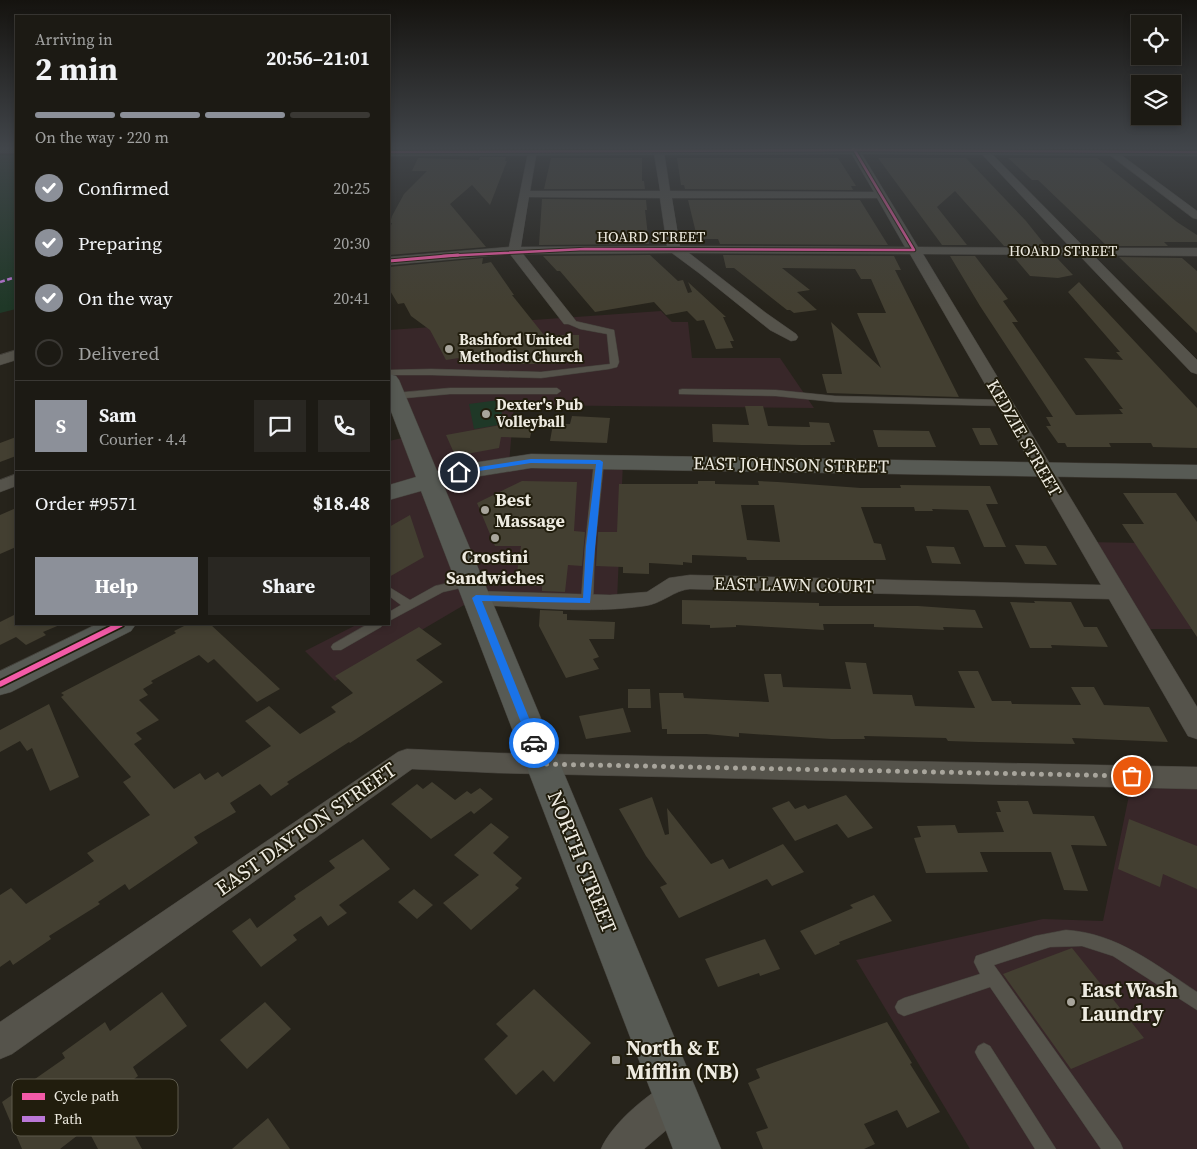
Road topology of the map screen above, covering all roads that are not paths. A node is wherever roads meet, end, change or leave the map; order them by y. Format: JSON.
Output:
{"nodes":[{"id":1,"x":523,"y":200,"type":"edge"},
{"id":2,"x":666,"y":200,"type":"edge"},
{"id":3,"x":885,"y":200,"type":"edge"},
{"id":4,"x":1032,"y":200,"type":"edge"},
{"id":5,"x":1175,"y":200,"type":"edge"},
{"id":6,"x":1197,"y":216,"type":"edge"},
{"id":7,"x":674,"y":249,"type":"junction"},
{"id":8,"x":914,"y":250,"type":"junction"},
{"id":9,"x":514,"y":251,"type":"junction"},
{"id":10,"x":1082,"y":251,"type":"junction"},
{"id":11,"x":1197,"y":252,"type":"edge"},
{"id":12,"x":390,"y":261,"type":"edge"},
{"id":13,"x":569,"y":321,"type":"joint"},
{"id":14,"x":791,"y":337,"type":"dead end"},
{"id":15,"x":15,"y":355,"type":"edge"},
{"id":16,"x":0,"y":360,"type":"edge"},
{"id":17,"x":1197,"y":369,"type":"edge"},
{"id":18,"x":390,"y":373,"type":"edge"},
{"id":19,"x":392,"y":388,"type":"edge"},
{"id":20,"x":558,"y":391,"type":"dead end"},
{"id":21,"x":682,"y":392,"type":"dead end"},
{"id":22,"x":1004,"y":404,"type":"junction"},
{"id":23,"x":600,"y":462,"type":"junction"},
{"id":24,"x":1043,"y":469,"type":"junction"},
{"id":25,"x":1197,"y":472,"type":"edge"},
{"id":26,"x":15,"y":480,"type":"edge"},
{"id":27,"x":429,"y":481,"type":"junction"},
{"id":28,"x":0,"y":486,"type":"edge"},
{"id":29,"x":390,"y":493,"type":"edge"},
{"id":30,"x":473,"y":590,"type":"junction"},
{"id":31,"x":390,"y":592,"type":"edge"},
{"id":32,"x":1115,"y":592,"type":"junction"},
{"id":33,"x":587,"y":601,"type":"junction"},
{"id":34,"x":409,"y":605,"type":"junction"},
{"id":35,"x":390,"y":616,"type":"edge"},
{"id":36,"x":119,"y":625,"type":"edge"},
{"id":37,"x":375,"y":625,"type":"edge"},
{"id":38,"x":336,"y":647,"type":"dead end"},
{"id":39,"x":0,"y":684,"type":"edge"},
{"id":40,"x":1197,"y":729,"type":"edge"},
{"id":41,"x":542,"y":764,"type":"junction"},
{"id":42,"x":1197,"y":778,"type":"edge"},
{"id":43,"x":994,"y":978,"type":"junction"},
{"id":44,"x":1197,"y":1002,"type":"edge"},
{"id":45,"x":904,"y":1008,"type":"dead end"},
{"id":46,"x":0,"y":1042,"type":"edge"},
{"id":47,"x":984,"y":1052,"type":"dead end"},
{"id":48,"x":677,"y":1097,"type":"junction"},
{"id":49,"x":619,"y":1149,"type":"edge"},
{"id":50,"x":697,"y":1149,"type":"edge"},
{"id":51,"x":1046,"y":1149,"type":"edge"},
{"id":52,"x":1113,"y":1149,"type":"edge"}],
"edges":[{"from":1,"to":9,"type":"street"},
{"from":2,"to":7,"type":"street"},
{"from":3,"to":8,"type":"street","name":"KEDZIE STREET"},
{"from":4,"to":10,"type":"street"},
{"from":5,"to":6,"type":"street"},
{"from":7,"to":8,"type":"street","name":"HOARD STREET"},
{"from":7,"to":9,"type":"street","name":"HOARD STREET"},
{"from":7,"to":14,"type":"street"},
{"from":8,"to":10,"type":"street","name":"HOARD STREET"},
{"from":8,"to":22,"type":"street","name":"KEDZIE STREET"},
{"from":9,"to":12,"type":"street","name":"HOARD STREET"},
{"from":9,"to":13,"type":"street"},
{"from":10,"to":11,"type":"street","name":"HOARD STREET"},
{"from":10,"to":17,"type":"street"},
{"from":13,"to":18,"type":"lane"},
{"from":15,"to":16,"type":"street"},
{"from":19,"to":20,"type":"lane"},
{"from":19,"to":27,"type":"street","name":"NORTH STREET"},
{"from":21,"to":22,"type":"lane"},
{"from":22,"to":24,"type":"street","name":"KEDZIE STREET"},
{"from":23,"to":24,"type":"street","name":"EAST JOHNSON STREET"},
{"from":23,"to":27,"type":"street","name":"EAST JOHNSON STREET"},
{"from":23,"to":33,"type":"lane"},
{"from":24,"to":25,"type":"street","name":"EAST JOHNSON STREET"},
{"from":24,"to":32,"type":"street","name":"KEDZIE STREET"},
{"from":26,"to":28,"type":"street"},
{"from":27,"to":29,"type":"street","name":"EAST JOHNSON STREET"},
{"from":27,"to":30,"type":"street","name":"NORTH STREET"},
{"from":30,"to":33,"type":"street","name":"EAST LAWN COURT"},
{"from":30,"to":34,"type":"lane"},
{"from":30,"to":41,"type":"street","name":"NORTH STREET"},
{"from":31,"to":34,"type":"lane"},
{"from":32,"to":33,"type":"street","name":"EAST LAWN COURT"},
{"from":32,"to":40,"type":"street","name":"KEDZIE STREET"},
{"from":34,"to":35,"type":"lane"},
{"from":36,"to":39,"type":"street"},
{"from":37,"to":38,"type":"lane"},
{"from":41,"to":42,"type":"street","name":"EAST DAYTON STREET"},
{"from":41,"to":46,"type":"street","name":"EAST DAYTON STREET"},
{"from":41,"to":48,"type":"street","name":"NORTH STREET"},
{"from":43,"to":44,"type":"lane"},
{"from":43,"to":45,"type":"lane"},
{"from":43,"to":52,"type":"lane"},
{"from":47,"to":51,"type":"lane"},
{"from":48,"to":49,"type":"street"},
{"from":48,"to":50,"type":"street","name":"NORTH STREET"}]}
